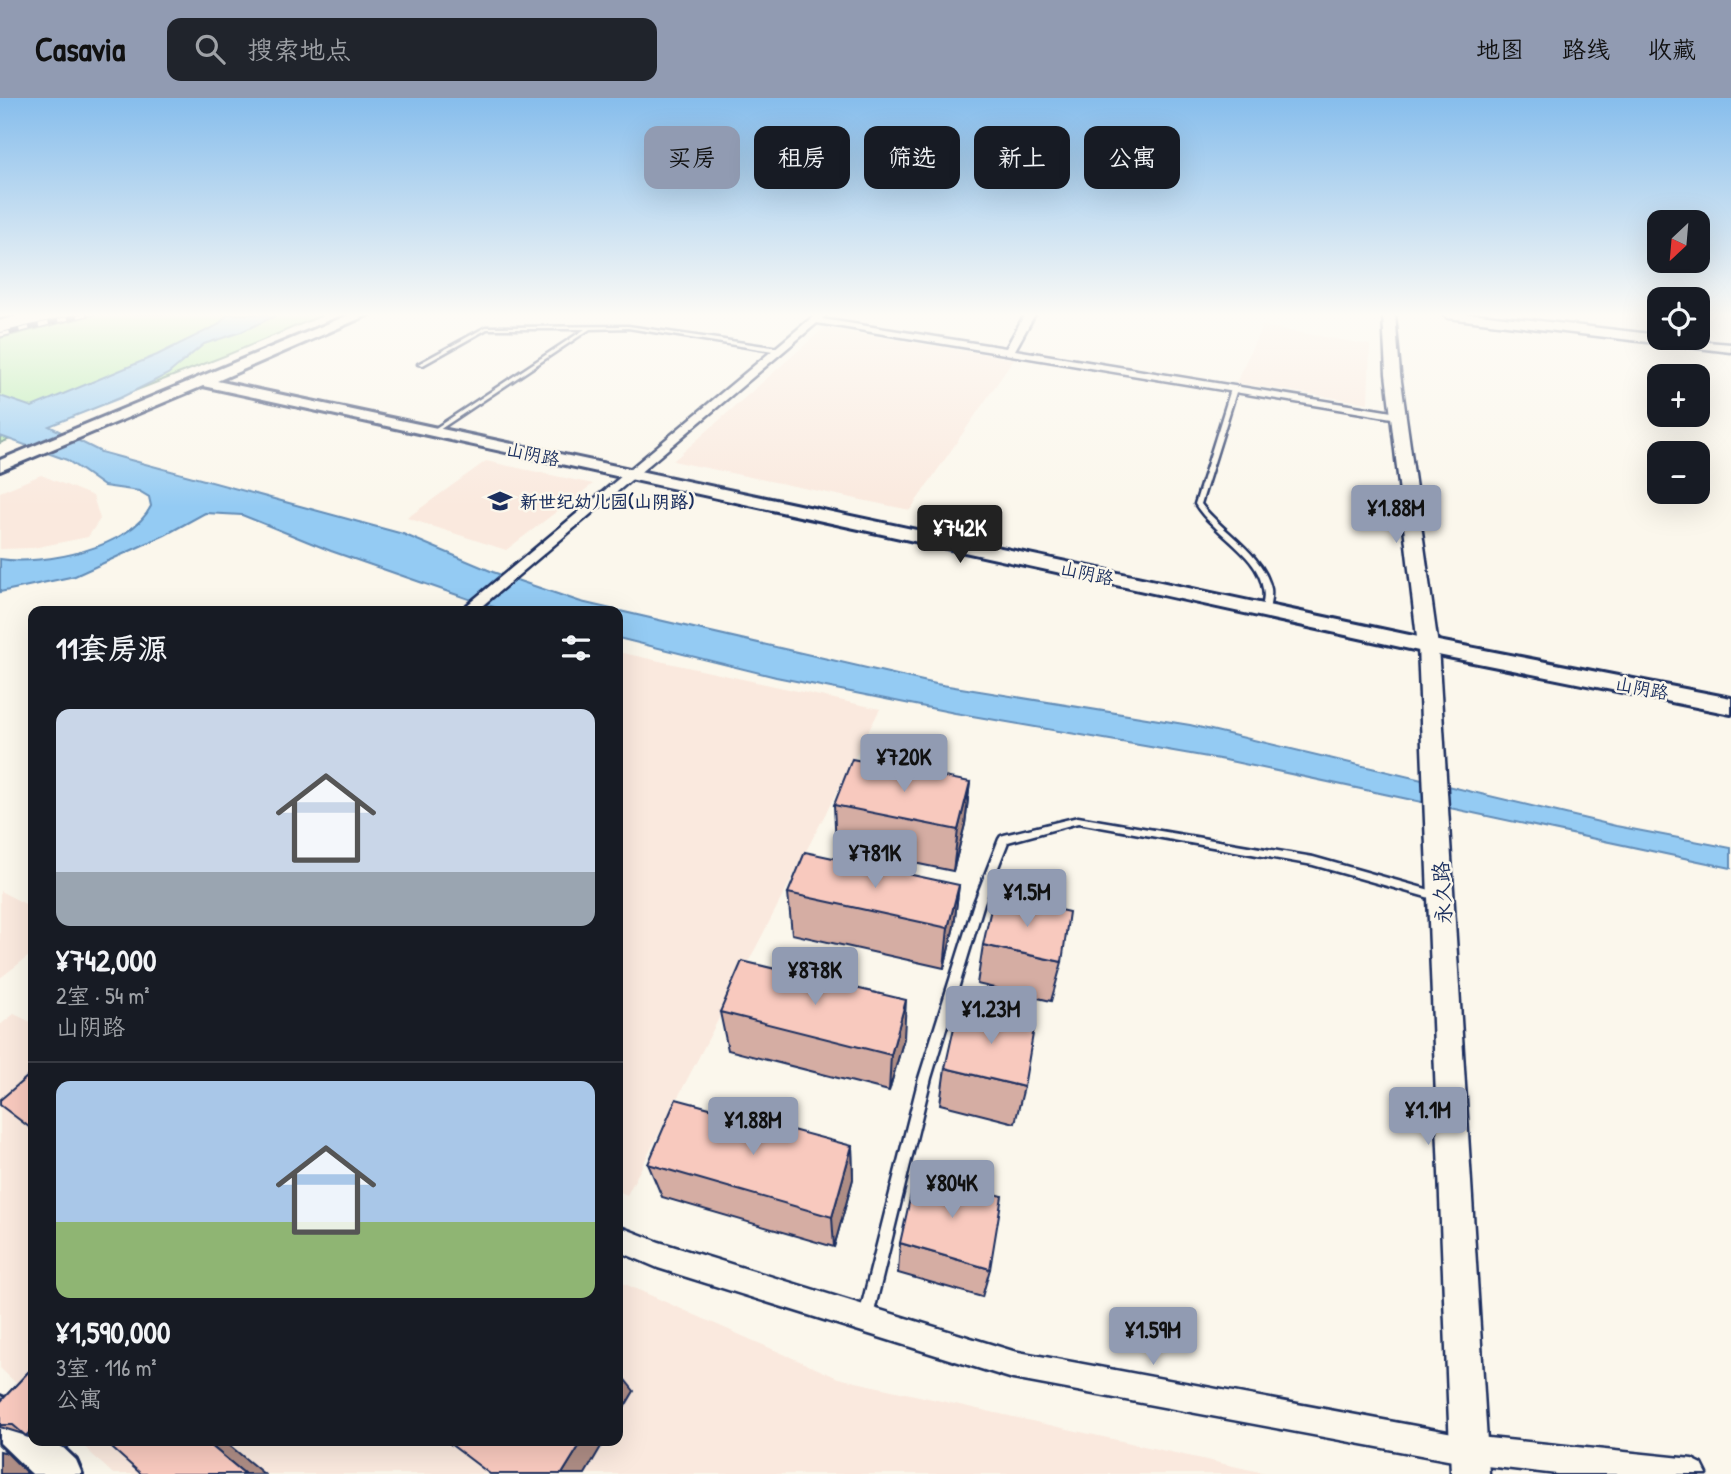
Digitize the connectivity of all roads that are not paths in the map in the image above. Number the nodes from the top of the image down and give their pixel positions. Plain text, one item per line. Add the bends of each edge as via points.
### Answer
1 (204, 378) edge
2 (205, 378) edge
3 (513, 378) edge
4 (745, 378) edge
5 (1166, 378) edge
6 (1395, 378) edge
7 (198, 381) junction
8 (1234, 389) junction
9 (1398, 416) junction
10 (431, 433) junction
11 (0, 466) edge
12 (631, 474) junction
13 (473, 606) edge
14 (1265, 611) junction
15 (1428, 646) junction
16 (1731, 706) edge
17 (1442, 898) junction
18 (623, 1240) edge
19 (866, 1320) junction
20 (0, 1416) edge
21 (28, 1442) edge
22 (32, 1446) edge
23 (1469, 1462) edge
24 (62, 1474) edge
25 (1692, 1474) edge

1 - 7 main road
2 - 7 main road
3 - 10 lane
4 - 12 street
5 - 8 street
6 - 9 street, 永久路
7 - 10 main road, 山阴路
7 - 11 main road
8 - 9 street
8 - 14 lane via 1198,504 1207,519 1231,537 1257,568 1267,587
9 - 15 street, 永久路
10 - 12 main road, 山阴路
12 - 13 street
12 - 14 main road, 山阴路
14 - 15 main road, 山阴路
15 - 16 main road, 山阴路
15 - 17 street, 永久路
17 - 19 lane via 1313,861 1079,820 1004,839 979,903 925,1078
17 - 23 street, 永久路
18 - 19 street
19 - 23 street via 1013,1366
20 - 21 main road
22 - 24 main road
23 - 25 street

